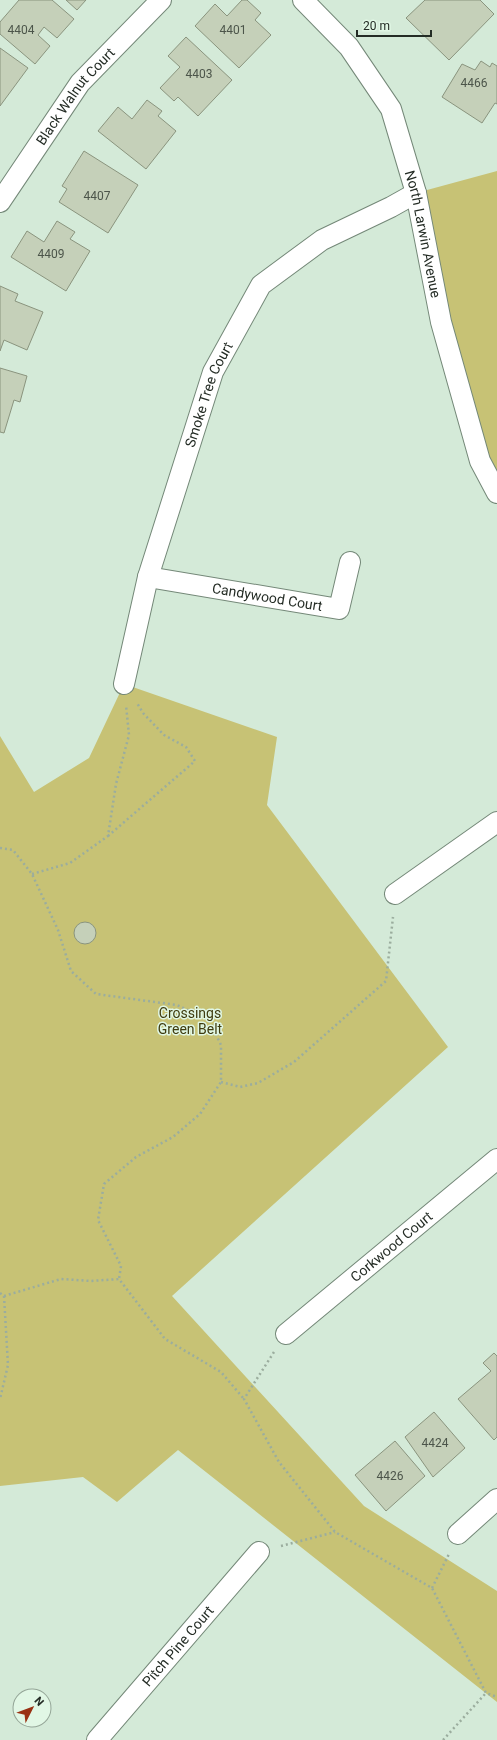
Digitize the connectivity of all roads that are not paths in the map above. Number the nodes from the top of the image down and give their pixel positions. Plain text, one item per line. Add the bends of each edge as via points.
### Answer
1 (161, 0) edge
2 (303, 0) edge
3 (416, 193) junction
4 (0, 202) edge
5 (497, 493) edge
6 (350, 562) dead end
7 (148, 577) junction
8 (124, 684) road end
9 (497, 822) edge
10 (395, 894) road end
11 (497, 1159) edge
12 (286, 1334) road end
13 (497, 1499) edge
14 (458, 1534) road end
15 (259, 1552) road end
16 (97, 1740) edge

1 - 4 street, Black Walnut Court via 80,83
2 - 3 street, North Larwin Avenue via 349,47 391,109
3 - 5 street, North Larwin Avenue via 441,322 480,461
3 - 7 street, Smoke Tree Court via 322,240 261,285 213,372
6 - 7 street, Candywood Court via 339,609
7 - 8 street, Smoke Tree Court
9 - 10 street
11 - 12 street, Corkwood Court
13 - 14 street
15 - 16 street, Pitch Pine Court

